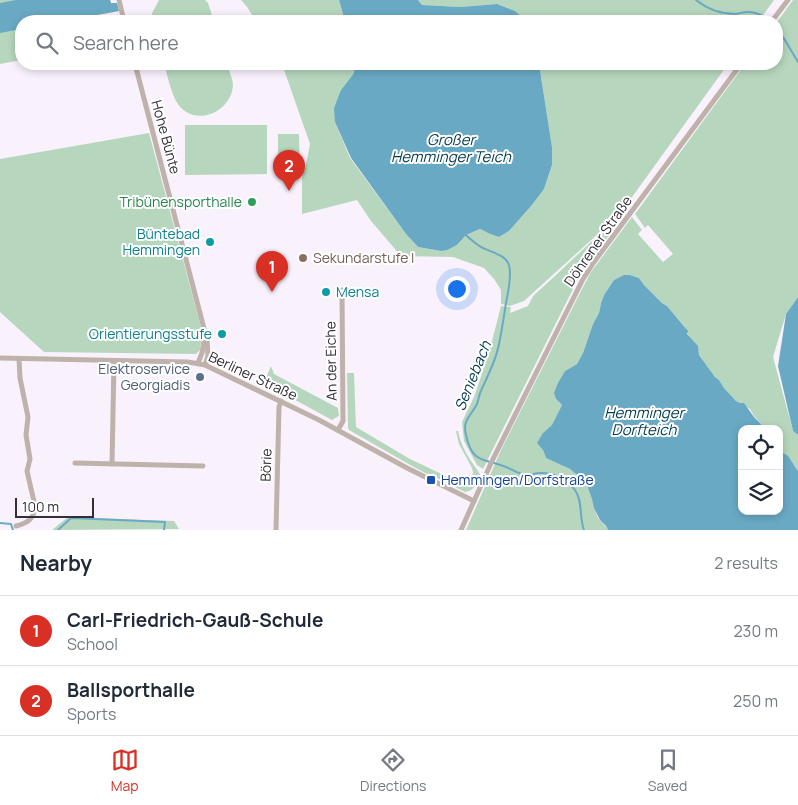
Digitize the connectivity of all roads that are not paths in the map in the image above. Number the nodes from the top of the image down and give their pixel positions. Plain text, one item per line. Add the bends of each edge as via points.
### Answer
1 (119, 0) edge
2 (788, 0) edge
3 (123, 15) edge
4 (777, 15) edge
5 (137, 70) edge
6 (737, 70) edge
7 (342, 290) dead end
8 (205, 332) junction
9 (0, 358) edge
10 (19, 359) junction
11 (114, 361) junction
12 (198, 363) junction
13 (205, 365) junction
14 (282, 401) junction
15 (338, 430) junction
16 (75, 463) dead end
17 (112, 464) junction
18 (203, 466) dead end
19 (474, 501) junction
20 (16, 526) dead end
21 (275, 530) edge
22 (461, 530) edge

1 - 3 street
2 - 4 street
5 - 8 street, Hohe Bünte
6 - 19 street, Döhrener Straße via 578,288
7 - 15 street, An der Eiche via 343,421
8 - 12 street, Hohe Bünte
8 - 13 street, Hohe Bünte via 208,349
9 - 10 street, Berliner Straße
10 - 11 street, Berliner Straße
10 - 20 street via 28,417 28,471 35,511 25,524
11 - 12 street, Berliner Straße
11 - 17 street
12 - 13 street, Berliner Straße
13 - 14 street, Berliner Straße
14 - 15 street, Berliner Straße
14 - 21 street, Börie via 279,407
15 - 19 street, Berliner Straße
16 - 17 street
17 - 18 street
19 - 22 street, Döhrener Straße

